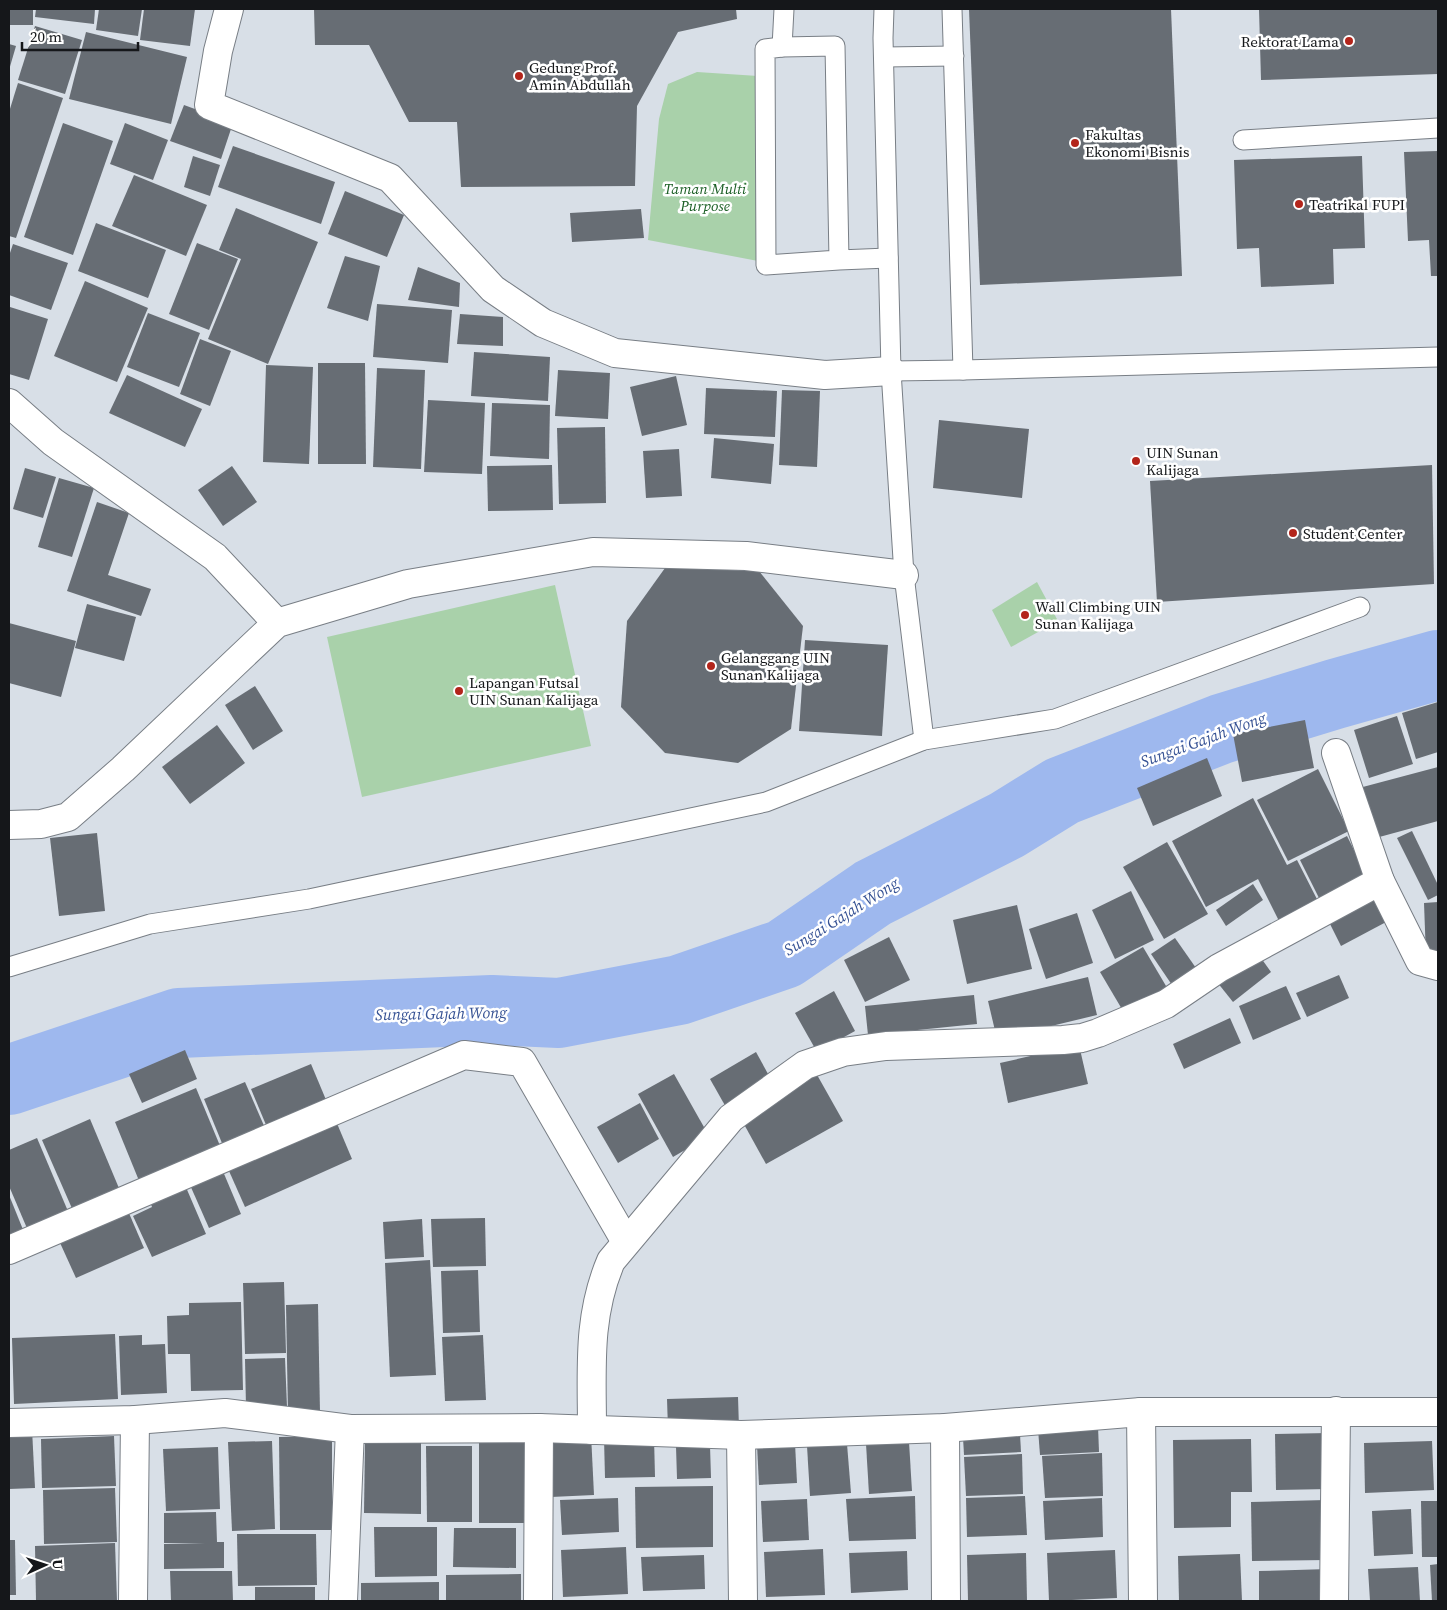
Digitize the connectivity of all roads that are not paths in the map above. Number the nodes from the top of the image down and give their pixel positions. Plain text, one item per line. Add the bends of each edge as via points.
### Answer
1 (229, 9) edge
2 (784, 9) edge
3 (884, 9) edge
4 (952, 9) edge
5 (782, 47) junction
6 (954, 56) junction
7 (884, 57) junction
8 (1438, 128) edge
9 (1243, 140) dead end
10 (888, 258) junction
11 (839, 260) junction
12 (1438, 357) edge
13 (963, 370) junction
14 (890, 371) junction
15 (9, 403) edge
16 (904, 575) junction
17 (1360, 607) dead end
18 (277, 623) junction
19 (924, 740) junction
20 (1336, 753) dead end
21 (9, 825) edge
22 (1380, 881) junction
23 (1438, 966) edge
24 (9, 967) edge
25 (626, 1242) junction
26 (9, 1250) edge
27 (1336, 1411) junction
28 (1141, 1412) junction
29 (1438, 1412) edge
30 (135, 1420) junction
31 (9, 1423) edge
32 (539, 1428) junction
33 (945, 1428) junction
34 (350, 1429) junction
35 (592, 1430) junction
36 (741, 1435) junction
37 (133, 1601) edge
38 (343, 1601) edge
39 (538, 1601) edge
40 (742, 1601) edge
41 (946, 1601) edge
42 (1143, 1601) edge
43 (1334, 1601) edge

1 - 14 street via 209,105 390,178 493,289 544,323 615,354 825,374
2 - 5 lane
3 - 7 lane
4 - 6 lane
5 - 11 lane via 836,47
5 - 11 lane via 764,51 766,265
6 - 7 lane
6 - 13 lane
7 - 10 lane
8 - 9 lane
10 - 11 lane
10 - 14 lane
12 - 13 lane
13 - 14 lane
14 - 16 lane
15 - 18 street via 53,442 215,557
16 - 18 street via 746,556 593,552 408,584
16 - 19 lane
17 - 19 lane via 1055,719
18 - 21 street via 68,817 41,824
19 - 24 lane via 766,802 309,899 150,924
20 - 22 street
22 - 23 street via 1420,961
22 - 25 street via 1219,968 1166,1004 1098,1033 1063,1040 886,1046 843,1052 805,1065 731,1118
25 - 26 street via 522,1062 464,1055
25 - 35 street via 611,1261 596,1304
27 - 28 street
27 - 29 street
27 - 43 street
28 - 33 street
28 - 42 street
30 - 31 street
30 - 34 street via 225,1413
30 - 37 street
32 - 34 street
32 - 35 street
32 - 39 street
33 - 36 street
33 - 41 street
34 - 38 street
35 - 36 street
36 - 40 street

